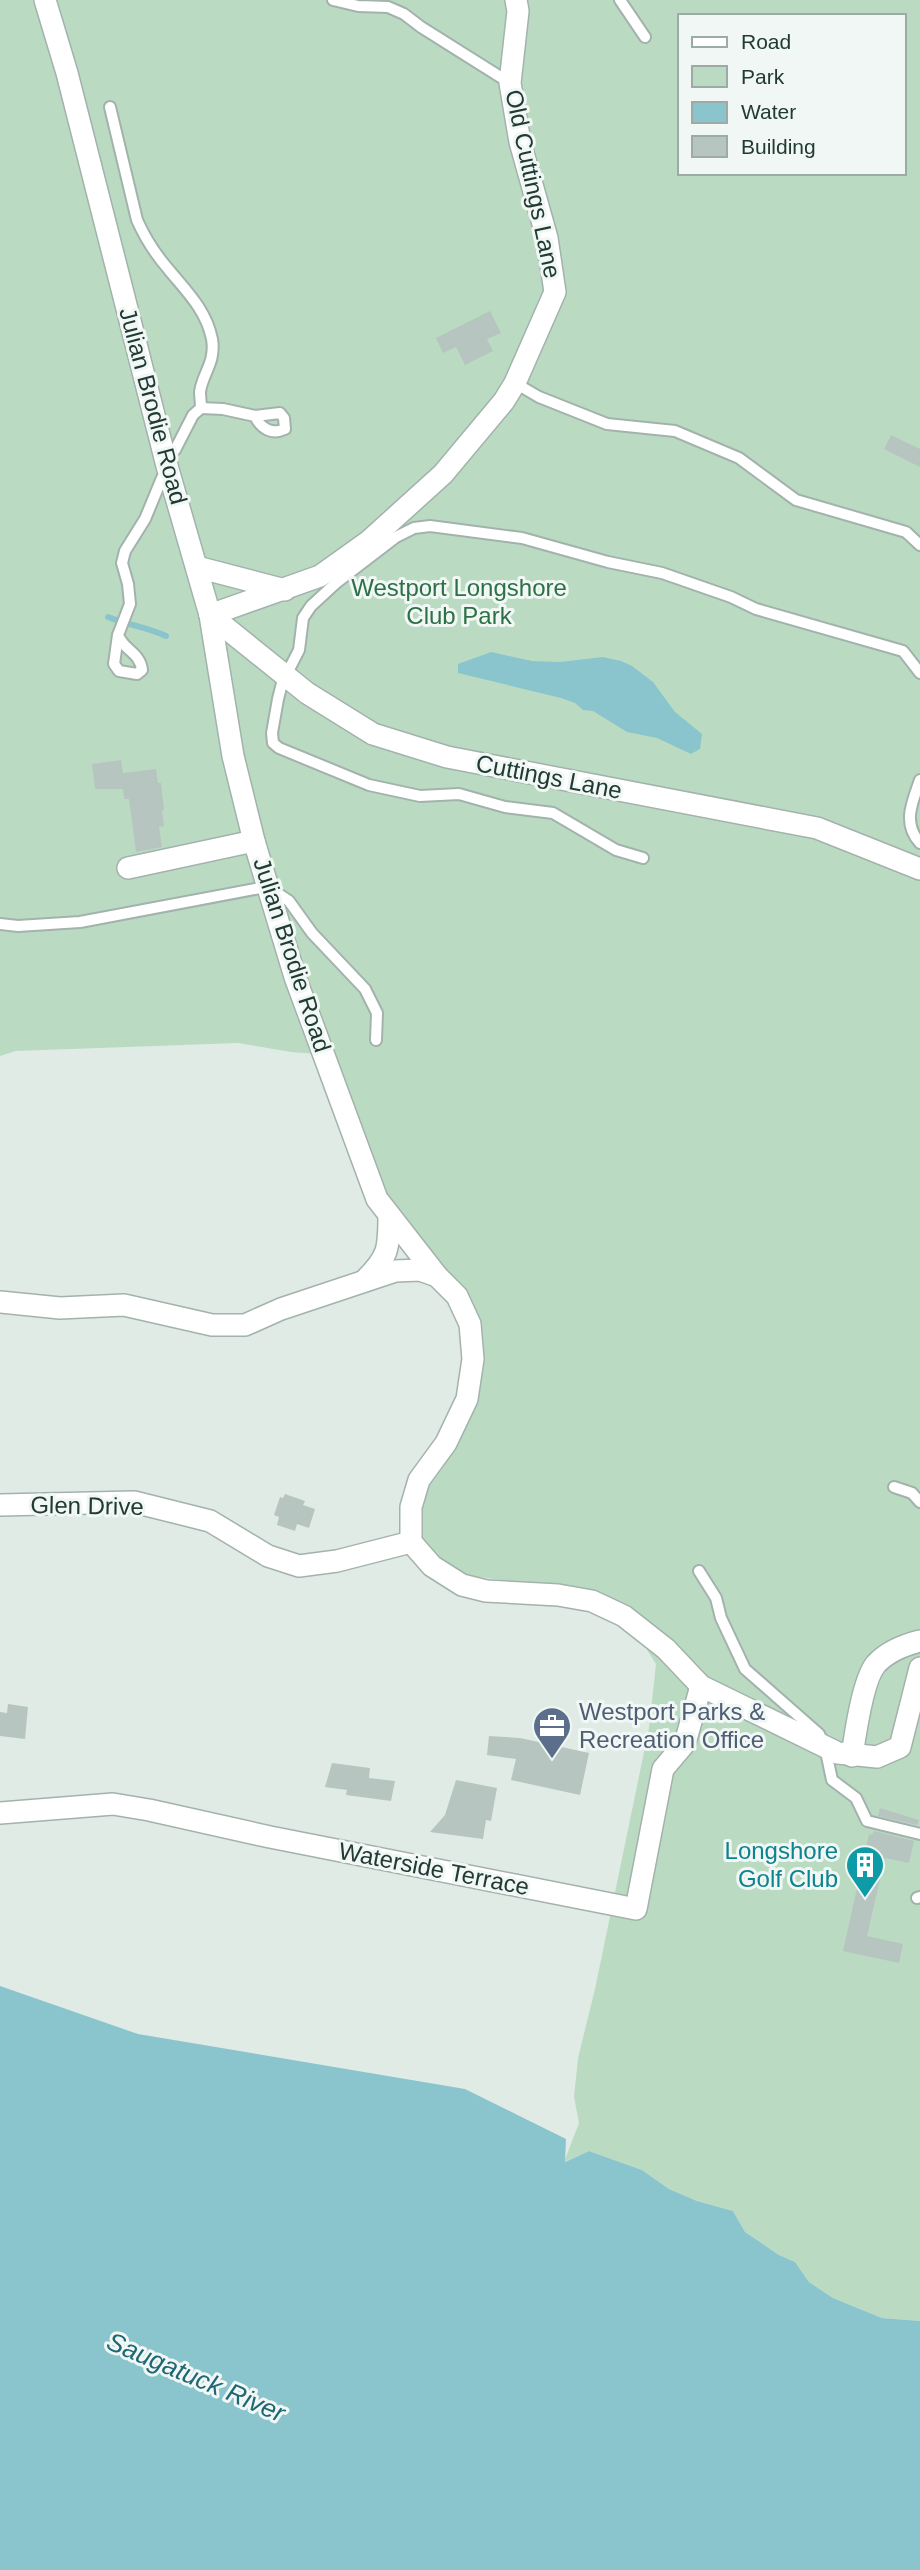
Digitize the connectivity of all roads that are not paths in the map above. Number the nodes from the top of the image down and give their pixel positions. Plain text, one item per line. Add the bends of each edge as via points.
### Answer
1 (45, 0) edge
2 (333, 0) edge
3 (516, 0) edge
4 (620, 0) edge
5 (645, 37) dead end
6 (510, 83) junction
7 (110, 107) dead end
8 (515, 383) junction
9 (201, 408) junction
10 (255, 416) dead end
11 (175, 450) dead end
12 (162, 478) dead end
13 (920, 545) edge
14 (197, 567) junction
15 (285, 590) junction
16 (210, 615) junction
17 (118, 635) dead end
18 (920, 673) edge
19 (286, 676) junction
20 (920, 780) edge
21 (254, 841) junction
22 (920, 844) edge
23 (643, 858) dead end
24 (128, 868) dead end
25 (920, 869) edge
26 (270, 892) junction
27 (0, 924) edge
28 (376, 1040) dead end
29 (389, 1215) junction
30 (438, 1276) junction
31 (363, 1282) junction
32 (0, 1302) edge
33 (894, 1487) dead end
34 (920, 1502) edge
35 (0, 1505) edge
36 (411, 1542) junction
37 (699, 1571) dead end
38 (920, 1640) edge
39 (920, 1668) edge
40 (701, 1686) junction
41 (825, 1747) junction
42 (852, 1756) junction
43 (0, 1813) edge
44 (920, 1834) edge

1 - 14 street, Julian Brodie Road
2 - 6 lane via 404,14
3 - 6 street, Old Cuttings Lane
4 - 5 lane
6 - 8 street, Old Cuttings Lane via 555,292
7 - 9 lane via 143,234 187,289 205,318 212,341 200,390
8 - 13 lane via 607,424 675,431 739,458 796,500 906,532
8 - 15 street, Old Cuttings Lane via 443,474 369,541 320,576
9 - 10 lane
9 - 11 lane
12 - 17 lane via 145,520 125,551 122,563 130,593
14 - 15 street
14 - 16 street, Julian Brodie Road
15 - 16 street, Old Cuttings Lane
16 - 19 street, Cuttings Lane
16 - 21 street, Julian Brodie Road via 233,756
18 - 19 lane via 902,651 756,609 662,573 522,538 430,526 396,537 311,606
19 - 23 lane via 272,733 279,748 369,785 420,796 459,793 506,807 552,813 615,850
19 - 25 street, Cuttings Lane via 373,734 447,757 817,828
20 - 22 lane via 908,823
21 - 24 street
21 - 26 street, Julian Brodie Road
26 - 27 lane via 260,888 80,922
26 - 28 lane via 289,901 318,940 365,989 377,1013
26 - 29 street, Julian Brodie Road via 295,977 377,1199
29 - 30 street, Julian Brodie Road
29 - 31 street via 389,1246 379,1266
30 - 31 street via 420,1270 394,1271
30 - 36 street, Julian Brodie Road via 457,1296 470,1324 473,1359 467,1399 446,1443 419,1480 411,1507
31 - 32 street via 281,1308 245,1325 212,1325 124,1305 61,1308
33 - 34 lane via 912,1493
35 - 36 street, Glen Drive via 134,1502 209,1521 268,1556 299,1566
36 - 40 street via 432,1566 462,1585 592,1601 624,1616 666,1649
37 - 41 lane via 716,1598 745,1670 819,1734
38 - 42 street via 888,1654 874,1666
39 - 42 street via 900,1747 877,1757
40 - 41 street
40 - 43 street, Waterside Terrace via 685,1743 663,1769 636,1909 113,1804
41 - 42 street
41 - 44 lane via 832,1780 856,1798 867,1821

